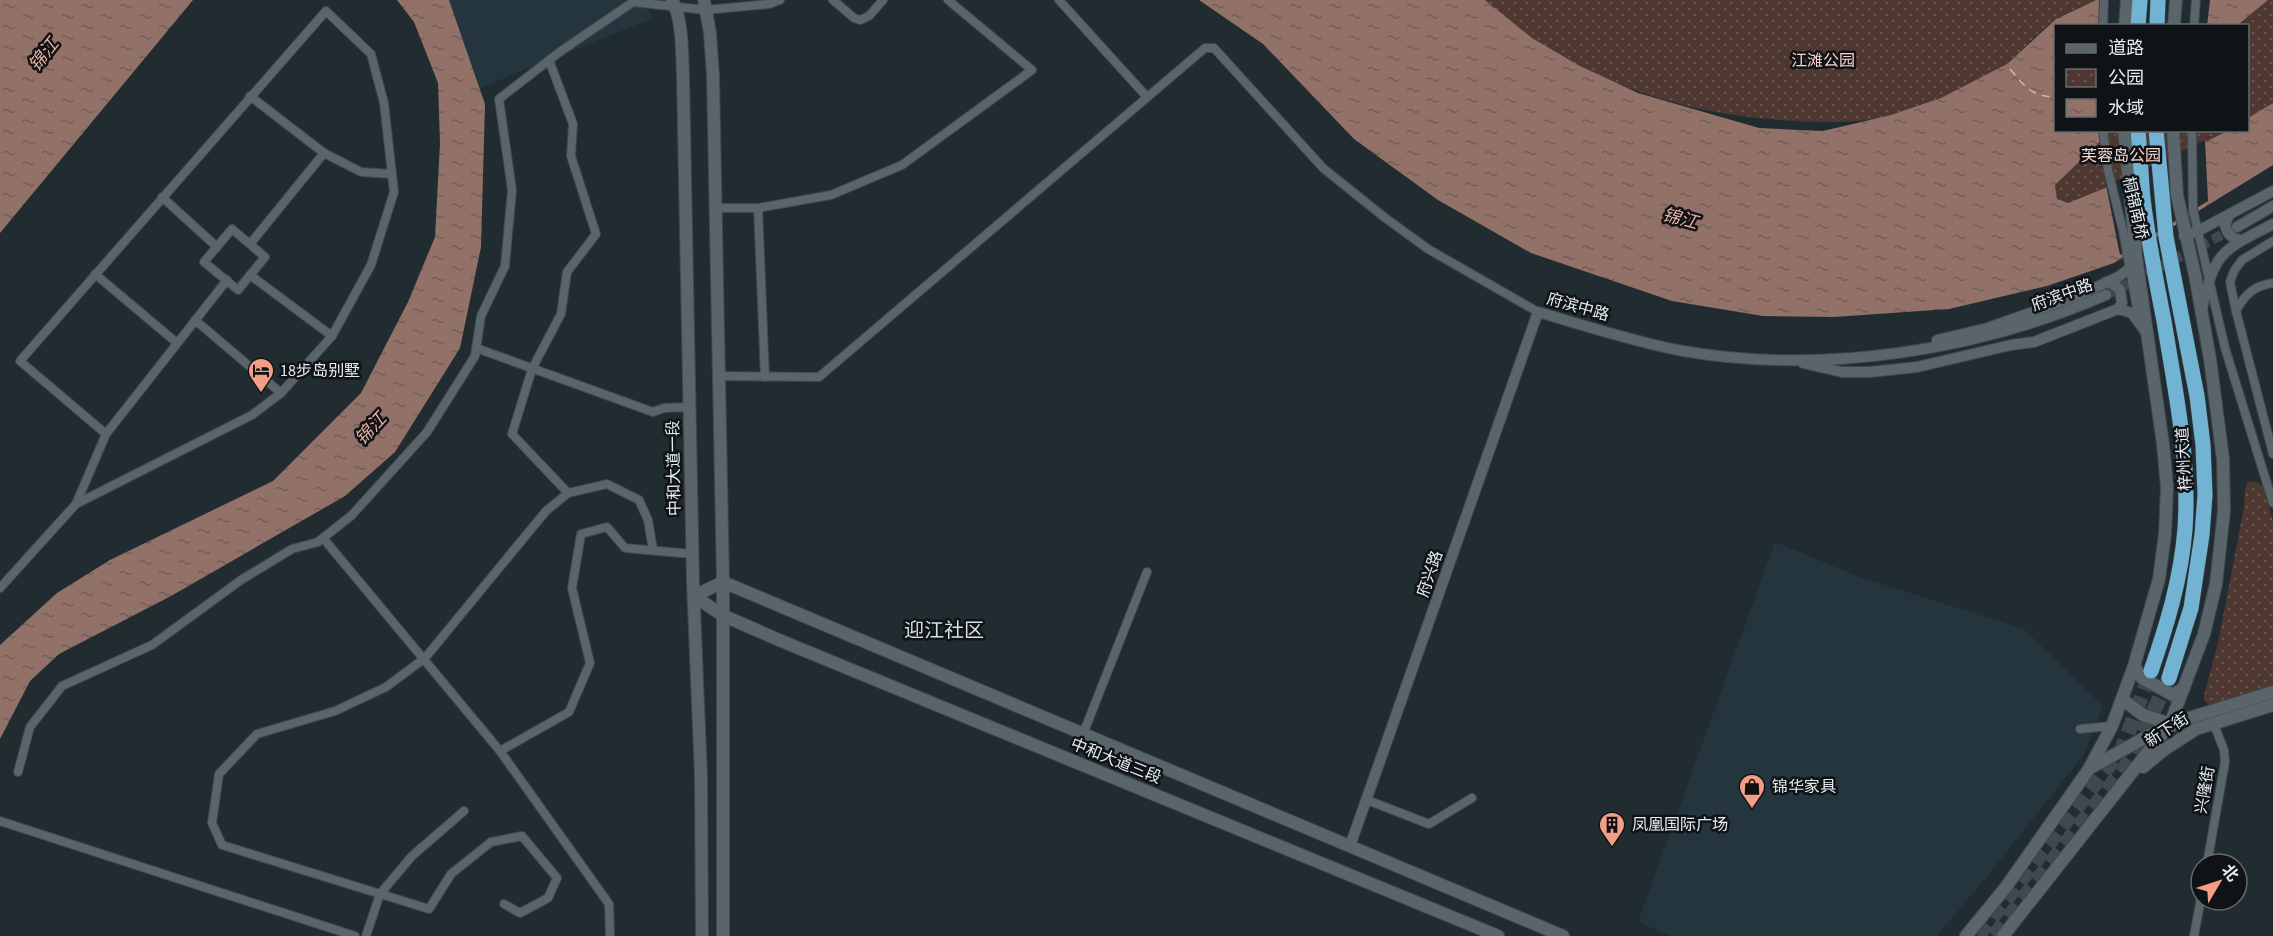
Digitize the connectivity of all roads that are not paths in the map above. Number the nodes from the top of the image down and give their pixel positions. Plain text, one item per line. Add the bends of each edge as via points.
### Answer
1 (780, 0) edge
2 (833, 0) edge
3 (883, 0) edge
4 (948, 0) edge
5 (1059, 0) edge
6 (2104, 0) edge
7 (2127, 0) edge
8 (2140, 0) edge
9 (2158, 0) edge
10 (2176, 0) edge
11 (2196, 0) edge
12 (673, 3) edge
13 (705, 5) edge
14 (2103, 24) edge
15 (2125, 24) edge
16 (2138, 24) edge
17 (2157, 24) edge
18 (2174, 24) edge
19 (2194, 24) edge
20 (549, 60) junction
21 (249, 96) junction
22 (1147, 97) junction
23 (2103, 132) edge
24 (2124, 132) edge
25 (2138, 132) edge
26 (2156, 132) edge
27 (2173, 132) edge
28 (2192, 132) edge
29 (324, 153) junction
30 (392, 174) junction
31 (2273, 191) edge
32 (162, 197) junction
33 (2273, 206) edge
34 (715, 208) junction
35 (758, 208) junction
36 (2229, 215) junction
37 (2273, 224) edge
38 (2237, 227) tunnel mouth
39 (2183, 231) junction
40 (2198, 231) junction
41 (2166, 237) joint
42 (2241, 240) junction
43 (2273, 241) edge
44 (250, 244) junction
45 (2151, 246) joint
46 (217, 247) junction
47 (2133, 255) junction
48 (2129, 269) junction
49 (95, 274) junction
50 (250, 275) junction
51 (2209, 278) junction
52 (227, 280) junction
53 (2106, 282) junction
54 (2273, 283) edge
55 (2106, 295) tunnel mouth
56 (2118, 309) junction
57 (2236, 311) junction
58 (1538, 312) junction
59 (2201, 312) junction
60 (195, 320) junction
61 (2139, 320) junction
62 (2147, 334) junction
63 (332, 336) junction
64 (177, 343) junction
65 (476, 348) junction
66 (1785, 359) junction
67 (532, 369) junction
68 (719, 376) junction
69 (765, 377) junction
70 (281, 393) junction
71 (689, 407) junction
72 (106, 434) junction
73 (2273, 454) edge
74 (568, 493) junction
75 (2273, 503) edge
76 (76, 504) junction
77 (323, 538) junction
78 (652, 550) junction
79 (692, 554) junction
80 (1147, 572) dead end
81 (723, 582) junction
82 (0, 588) edge
83 (694, 596) junction
84 (722, 615) junction
85 (425, 658) junction
86 (2134, 666) junction
87 (2151, 671) tunnel mouth
88 (2169, 678) tunnel mouth
89 (2184, 688) junction
90 (2273, 692) edge
91 (2122, 699) junction
92 (2273, 705) edge
93 (2213, 722) junction
94 (2170, 724) junction
95 (2112, 726) junction
96 (2080, 729) dead end
97 (2196, 729) junction
98 (1083, 734) junction
99 (500, 751) junction
100 (2089, 769) junction
101 (18, 772) dead end
102 (2122, 785) junction
103 (1472, 798) dead end
104 (1367, 800) junction
105 (464, 811) dead end
106 (0, 821) edge
107 (1350, 846) junction
108 (2209, 852) edge
109 (380, 894) junction
110 (504, 904) dead end
111 (2198, 912) edge
112 (355, 936) edge
113 (366, 936) edge
114 (610, 936) edge
115 (702, 936) edge
116 (723, 936) edge
117 (1498, 936) edge
118 (1563, 936) edge
119 (1966, 936) edge
120 (2003, 936) edge
121 (2194, 936) edge

1 - 13 street via 769,4
2 - 3 street via 860,20 870,16
4 - 35 street via 1032,70 902,165 831,195
5 - 22 street
6 - 14 street
7 - 15 main road
8 - 16 highway
9 - 17 highway
10 - 18 main road
11 - 19 street
12 - 13 street
12 - 20 street via 633,2
12 - 71 main road, 中和大道一段 via 683,77
13 - 34 main road via 713,76
20 - 65 street via 499,99 512,190 505,266 481,316
20 - 67 street via 573,124 571,156 596,234 567,272 561,314
21 - 29 street
21 - 30 street via 326,11 371,54 384,103
21 - 32 street
22 - 58 street, 府滨中路 via 1199,52 1215,48 1323,168 1428,249
22 - 69 street via 819,377
23 - 47 street, 桐锦南桥 via 2108,170
24 - 47 main road, 桐锦南桥
25 - 45 highway, 桐锦南桥
26 - 41 highway, 桐锦南桥
27 - 39 main road
28 - 40 street via 2193,210
29 - 30 street via 361,172
29 - 44 street
30 - 63 street via 394,192 372,265
31 - 36 street
32 - 46 street
32 - 49 street
33 - 38 street
34 - 35 street
34 - 68 main road
35 - 69 street
36 - 40 street
36 - 42 street via 2225,225 2228,233
37 - 42 street
39 - 40 street
39 - 59 main road
40 - 51 street
41 - 88 highway, 梓州大道 via 2197,396 2205,495 2191,608
42 - 51 street via 2220,256
43 - 57 street via 2242,260 2234,272 2230,282
44 - 46 street via 232,229
44 - 50 street via 265,257
45 - 87 highway, 梓州大道 via 2183,440 2185,485 2185,529 2178,581
46 - 52 street via 204,262
47 - 48 street
47 - 62 main road
48 - 53 street
48 - 61 street
49 - 64 street
49 - 72 street via 20,361
50 - 52 street via 238,290
50 - 63 street
51 - 59 street
51 - 75 street via 2225,348
52 - 60 street
53 - 56 street via 2121,290 2122,303
53 - 66 street via 2043,310 1935,341
54 - 57 street via 2250,291
55 - 66 street, 府滨中路 via 1974,340 1911,352
56 - 61 street
56 - 66 street via 2034,342 1917,367 1842,372
57 - 73 street
58 - 66 street, 府滨中路 via 1683,351
58 - 104 street, 府兴路
59 - 89 main road via 2218,412 2224,511 2216,584 2204,634
60 - 64 street
60 - 70 street
61 - 62 street
62 - 86 main road via 2167,488 2158,579
63 - 70 street
64 - 72 street
65 - 67 street
65 - 77 street via 475,356 426,432 352,515
67 - 71 street via 653,412
67 - 74 street via 512,434
68 - 69 street
68 - 81 main road
70 - 76 street via 252,415
71 - 79 main road, 中和大道一段
72 - 76 street
74 - 78 street via 608,484 639,500 648,520
74 - 85 street via 546,511
76 - 82 street
77 - 85 street
77 - 101 street via 292,549 241,580 152,645 62,686 30,727
78 - 79 street
78 - 99 street via 624,548 607,527 581,534 572,588 590,663 569,712
79 - 83 main road, 中和大道一段
80 - 98 street
81 - 83 main road
81 - 84 main road
81 - 98 main road
83 - 84 main road, 中和大道三段
83 - 115 main road, 中和大道一段 via 702,777
84 - 116 main road
84 - 117 main road, 中和大道三段
85 - 99 street
85 - 109 street via 366,697 257,734 219,774 212,823 222,845
86 - 89 main road via 2142,678 2173,695
86 - 91 main road
89 - 94 main road
90 - 94 main road, 新下街
91 - 94 main road via 2143,715
91 - 95 main road
92 - 93 main road, 新下街
93 - 97 main road, 新下街
93 - 108 street, 兴隆街 via 2225,762
94 - 97 main road
94 - 100 main road, 新下街
94 - 102 main road
95 - 96 street
95 - 100 main road
97 - 102 main road, 新下街 via 2165,748
98 - 107 main road
99 - 114 street via 609,904
100 - 119 main road via 2006,887
102 - 120 main road
103 - 104 street via 1430,824
104 - 107 street, 府兴路
105 - 109 street via 412,856
106 - 112 street
107 - 118 main road
109 - 110 street via 429,909 451,874 490,842 522,836 557,878 548,898 520,913
109 - 113 street
111 - 121 street

